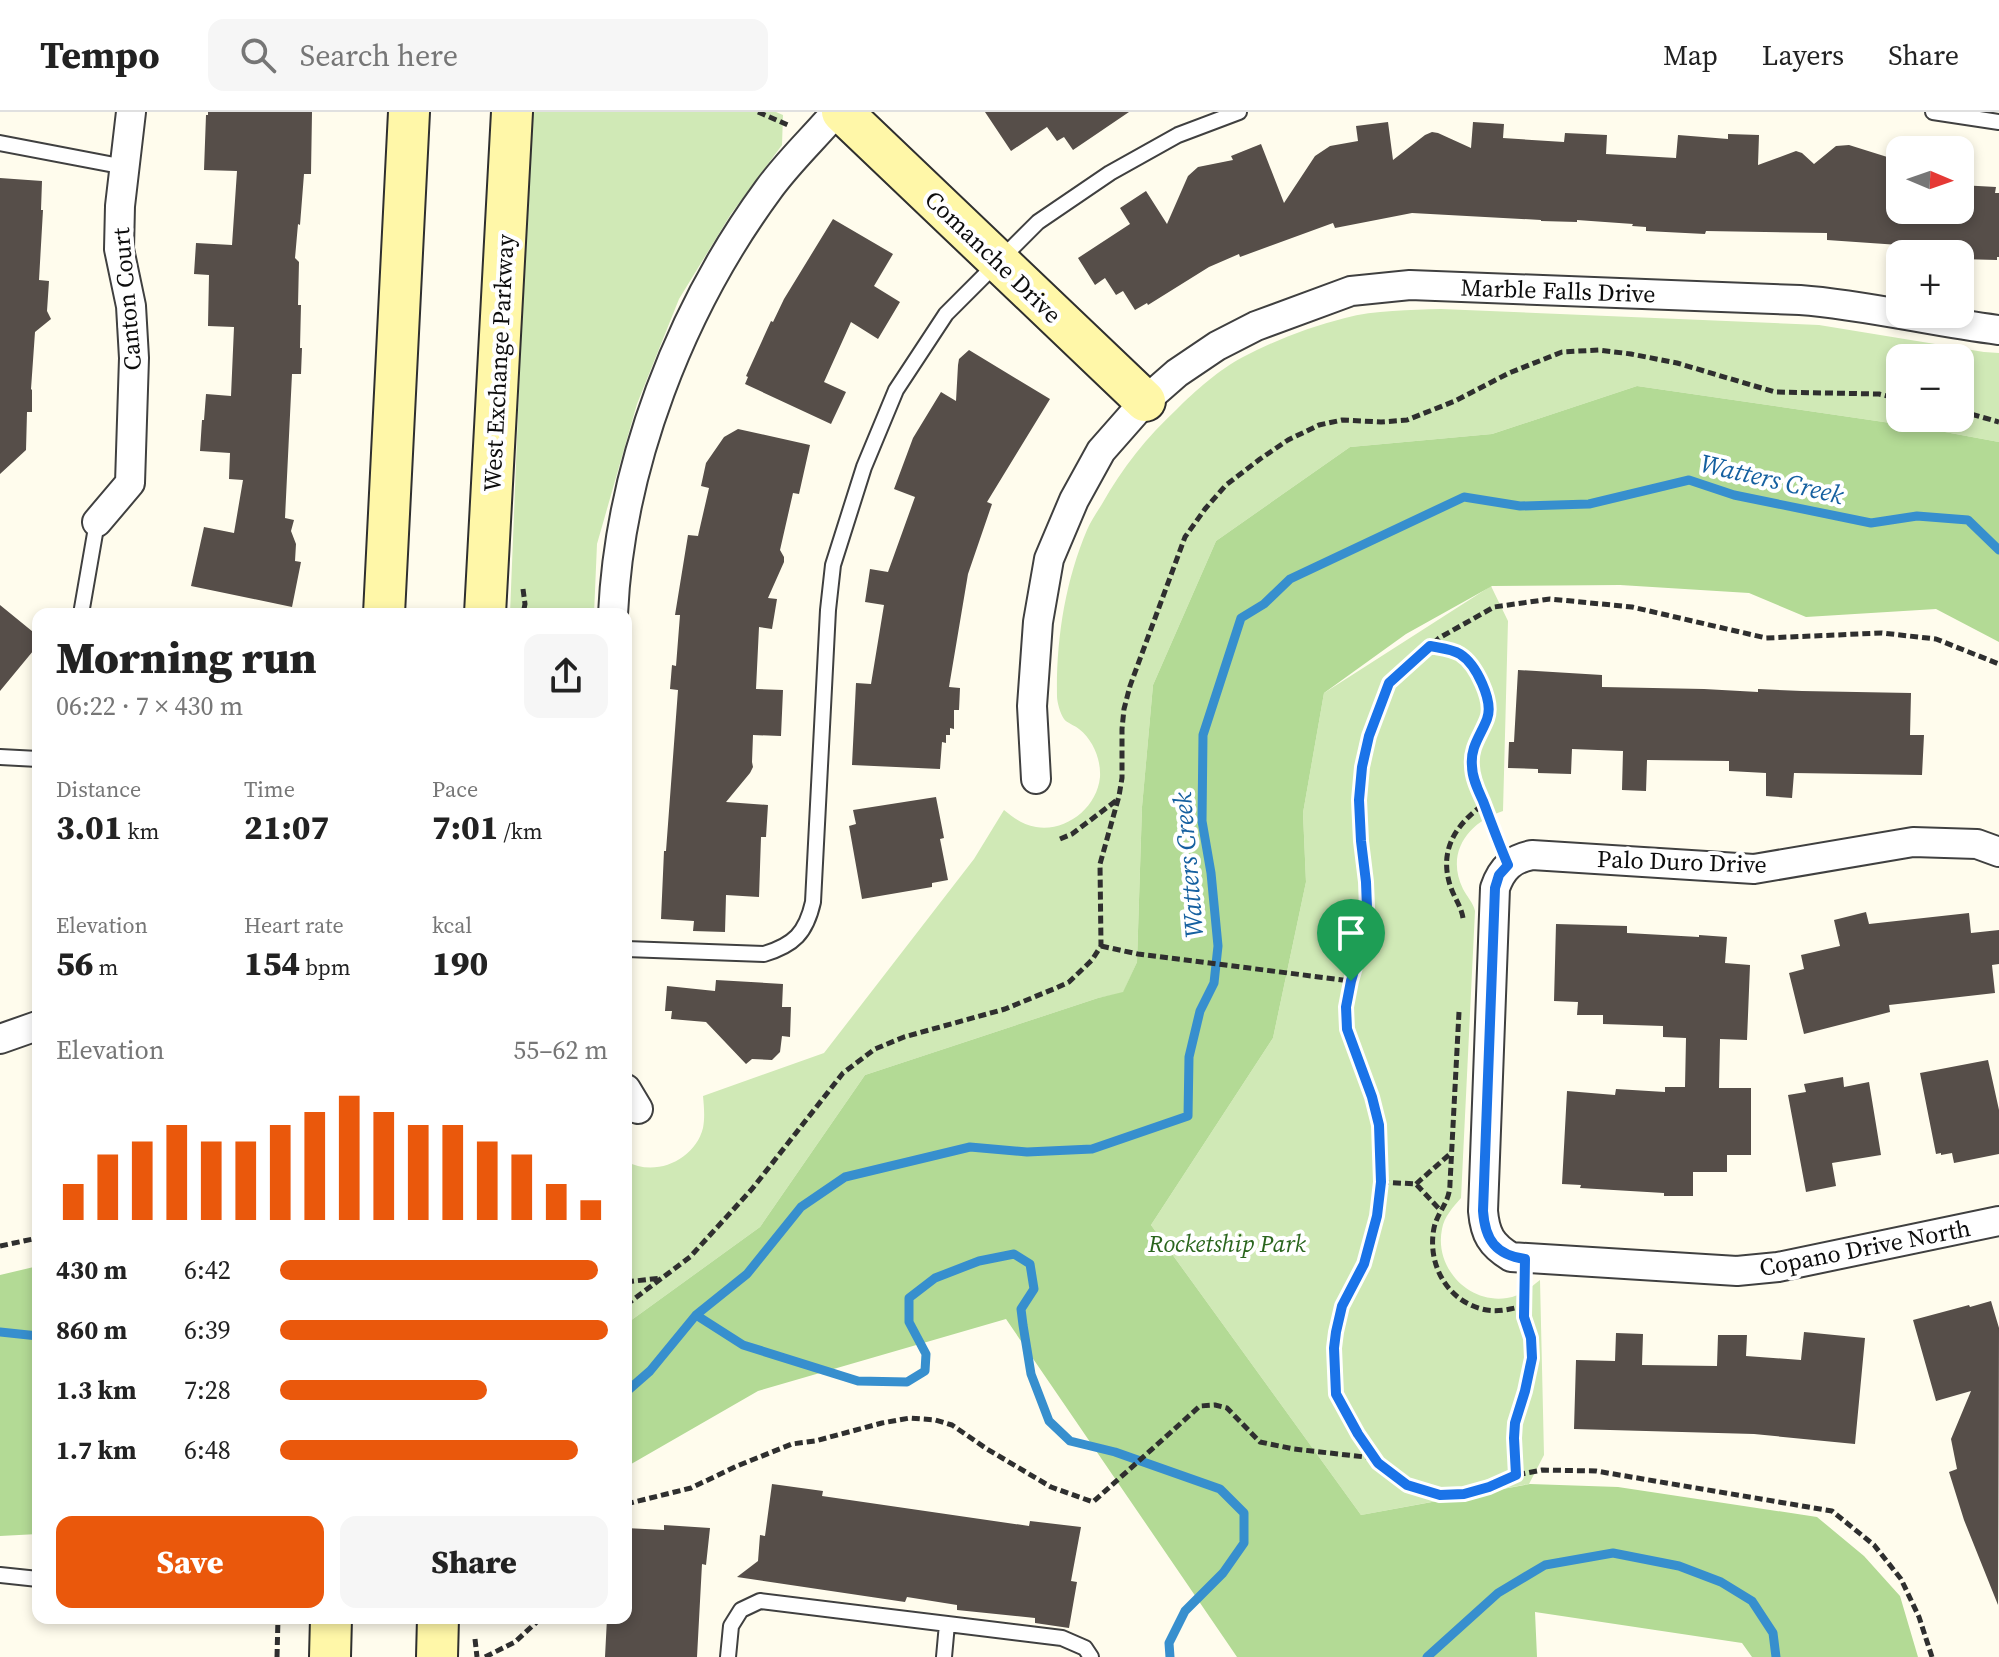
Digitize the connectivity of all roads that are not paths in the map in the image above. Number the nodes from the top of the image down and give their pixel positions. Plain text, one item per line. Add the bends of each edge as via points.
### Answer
1 (131, 112) edge
2 (409, 112) edge
3 (512, 112) edge
4 (839, 112) edge
5 (1239, 112) edge
6 (1933, 112) edge
7 (1999, 122) edge
8 (0, 143) edge
9 (125, 167) junction
10 (998, 262) junction
11 (1999, 330) edge
12 (1145, 401) junction
13 (97, 522) joint
14 (388, 604) edge
15 (82, 608) edge
16 (485, 608) edge
17 (613, 608) edge
18 (0, 757) edge
19 (32, 759) edge
20 (1036, 779) dead end
21 (1999, 852) edge
22 (632, 949) edge
23 (32, 1028) edge
24 (0, 1039) edge
25 (1999, 1221) edge
26 (1495, 1247) joint
27 (0, 1575) edge
28 (32, 1578) edge
29 (331, 1624) edge
30 (438, 1624) edge
31 (947, 1624) junction
32 (330, 1657) edge
33 (437, 1657) edge
34 (728, 1657) edge
35 (944, 1657) edge
36 (1091, 1657) edge

1 - 9 street, Canton Court
2 - 14 main road
3 - 16 main road, West Exchange Parkway
4 - 10 main road, Comanche Drive
4 - 17 street via 769,188 705,289 648,424 625,515
5 - 10 lane via 1178,135 1110,173 1038,222
6 - 7 lane
8 - 9 lane
9 - 13 street, Canton Court via 119,249 131,306 130,483
10 - 12 main road, Comanche Drive
10 - 22 lane via 946,314 896,390 864,467 833,565 809,921 783,949 764,954
11 - 12 street, Marble Falls Drive via 1840,303 1410,285 1351,291 1256,326 1177,373
12 - 20 street, Marble Falls Drive via 1101,451 1049,559 1032,706
13 - 15 lane
18 - 19 lane
21 - 26 street, Palo Duro Drive via 1977,844 1913,842 1754,869 1532,855 1508,865 1495,888 1483,1211
23 - 24 street
25 - 26 street, Copano Drive North via 1737,1271 1525,1259
27 - 28 lane
29 - 32 main road
30 - 33 main road
31 - 34 lane via 760,1601 741,1610 731,1626
31 - 35 lane
31 - 36 lane via 1062,1638 1085,1648

